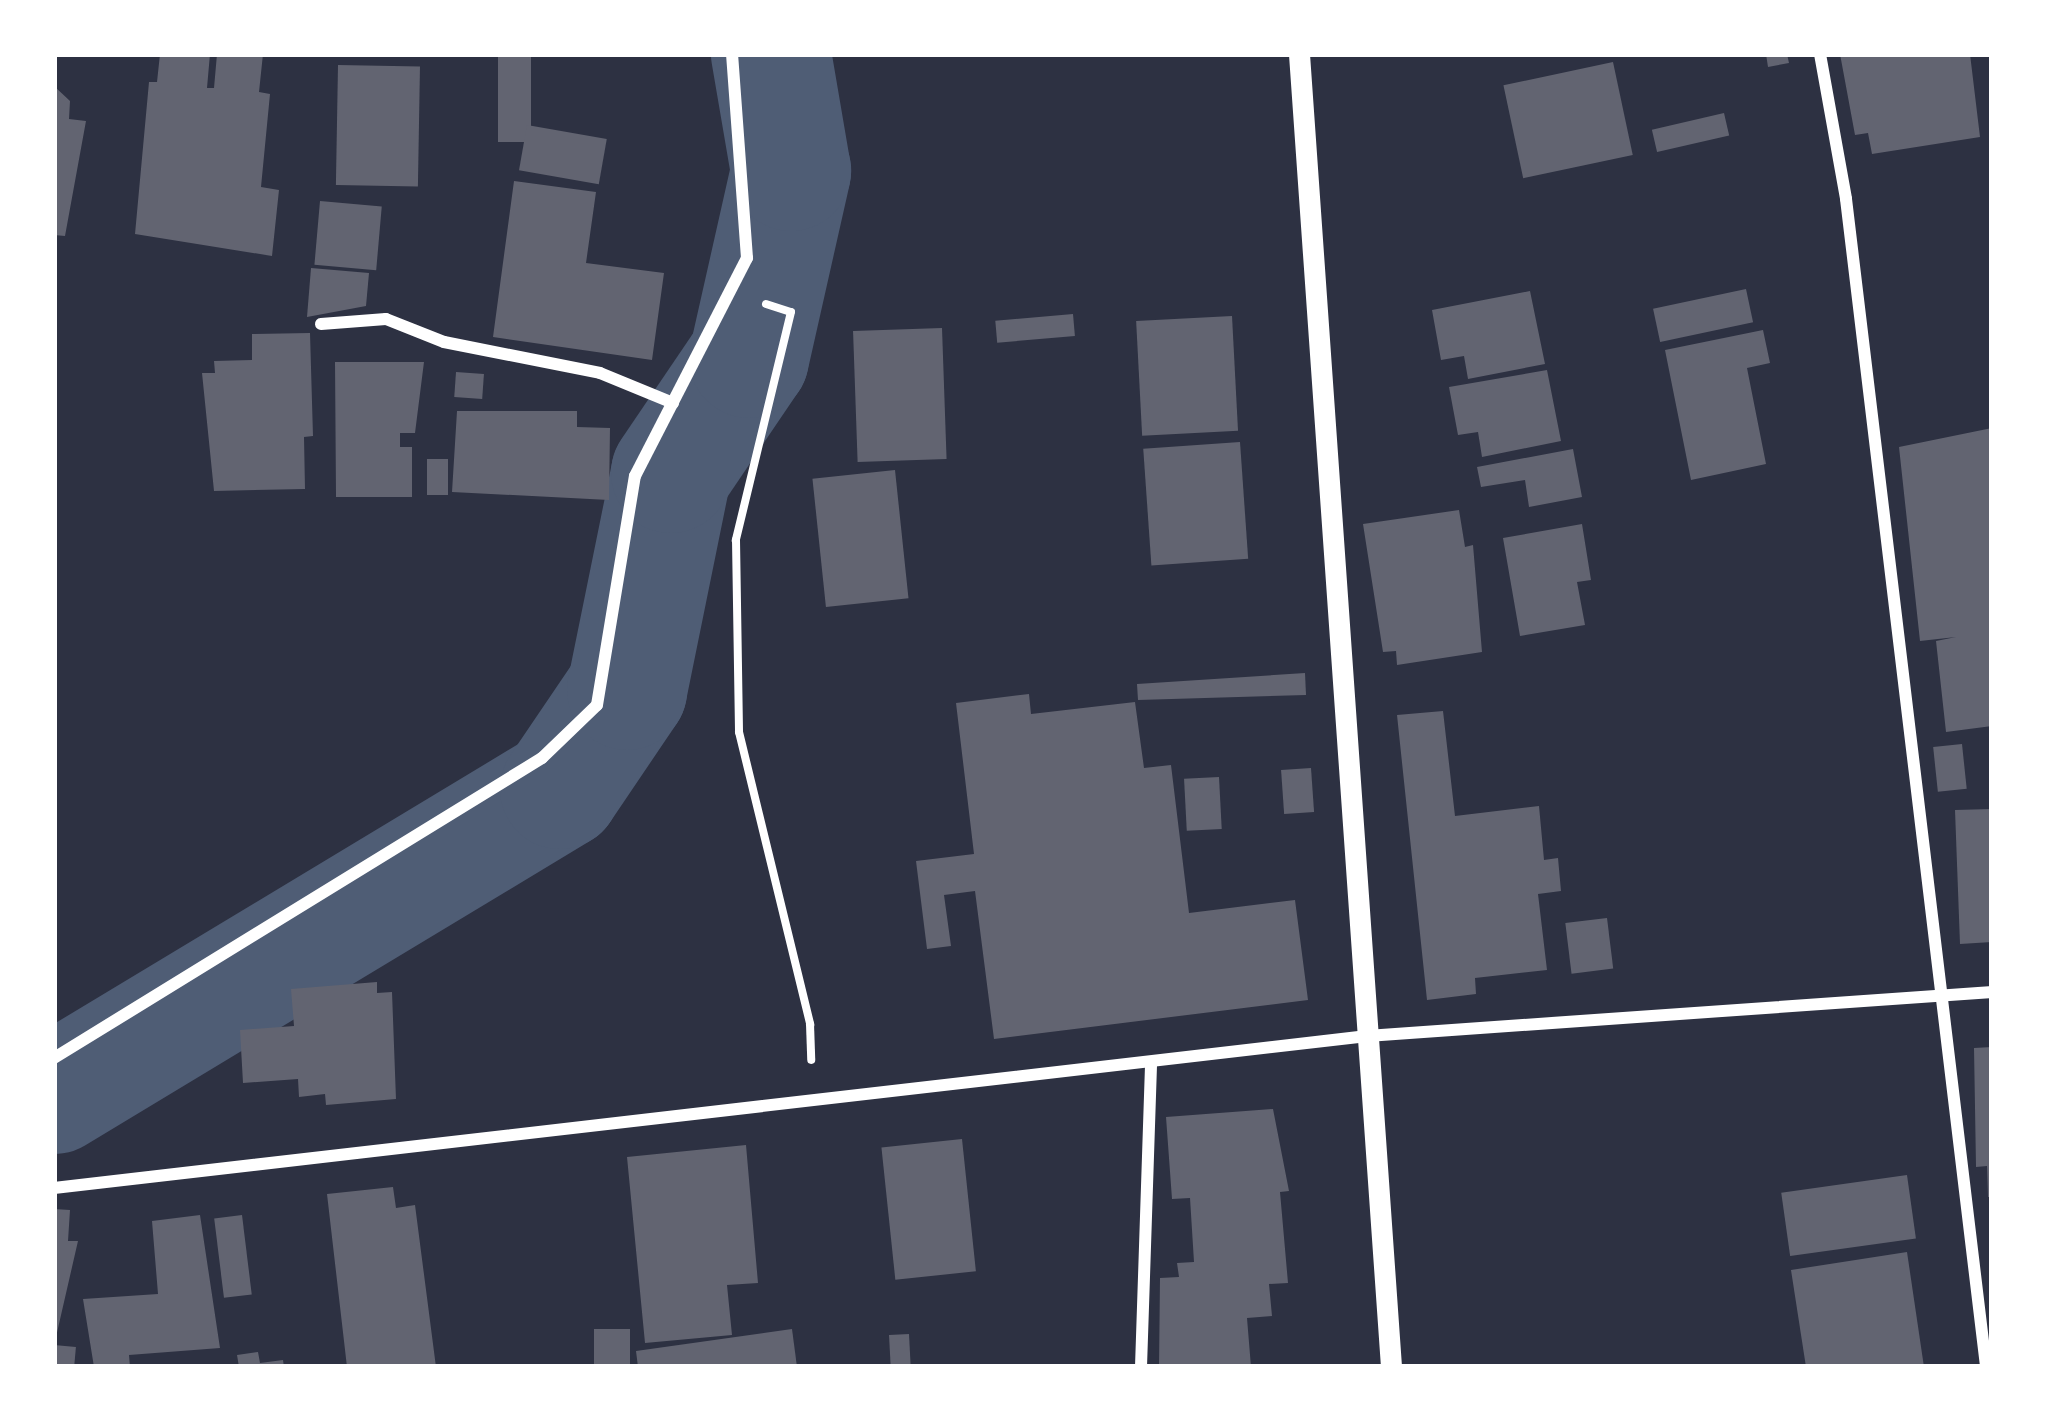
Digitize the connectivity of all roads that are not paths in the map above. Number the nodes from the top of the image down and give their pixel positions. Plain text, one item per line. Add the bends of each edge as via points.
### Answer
1 (732, 54) edge
2 (1299, 54) edge
3 (1820, 54) edge
4 (321, 324) dead end
5 (673, 403) junction
6 (1942, 991) junction
7 (1992, 992) edge
8 (1367, 1036) junction
9 (54, 1058) edge
10 (1151, 1063) junction
11 (54, 1188) edge
12 (1141, 1367) edge
13 (1391, 1367) edge
14 (1986, 1367) edge

1 - 5 street via 747,258
2 - 8 street
3 - 6 street via 1846,199
4 - 5 street via 386,319 444,342 600,373
5 - 9 street via 634,476 597,705 542,758
6 - 7 street
6 - 8 street
6 - 14 street
8 - 10 street
8 - 13 street
10 - 11 street
10 - 12 street

